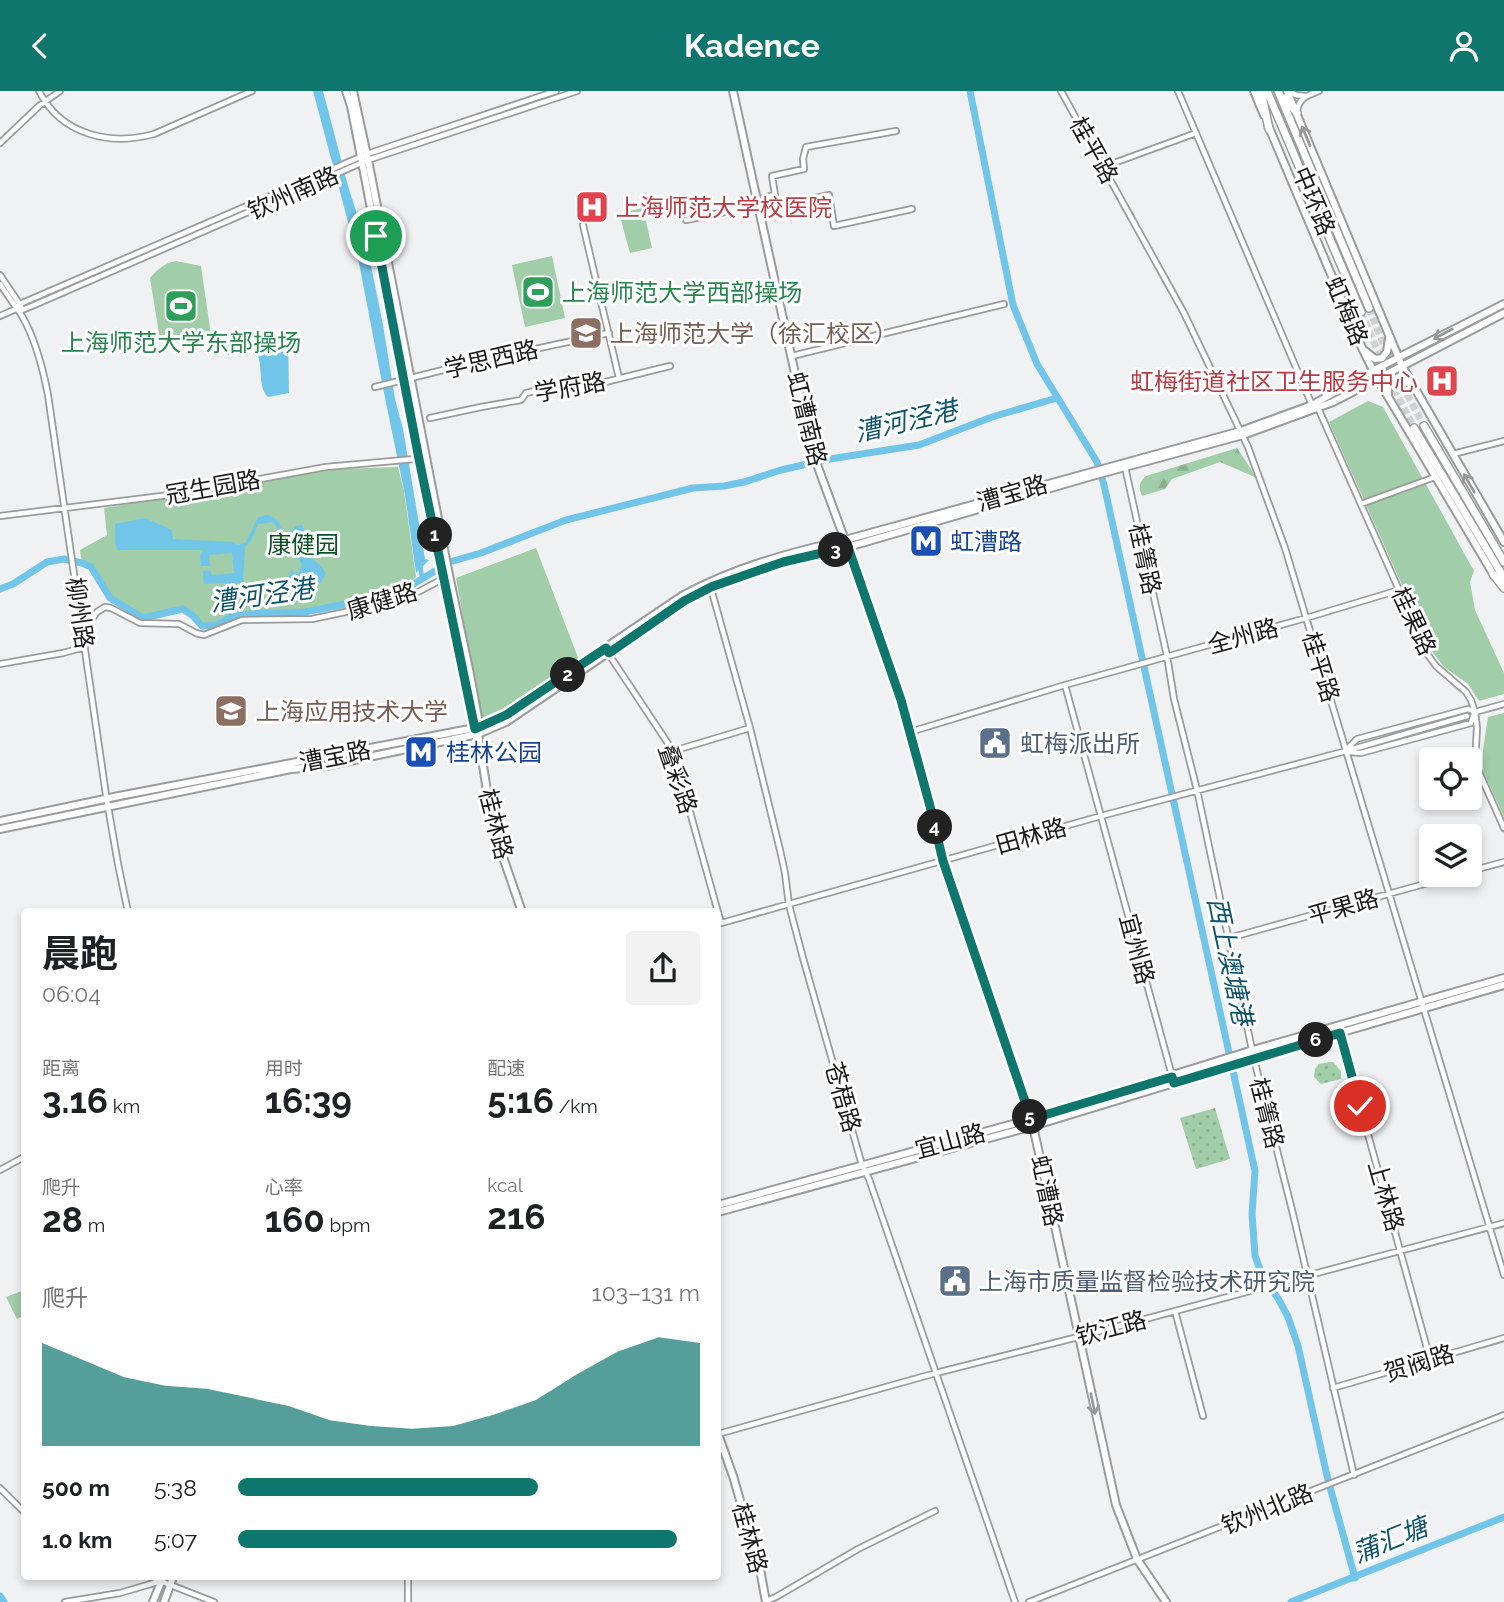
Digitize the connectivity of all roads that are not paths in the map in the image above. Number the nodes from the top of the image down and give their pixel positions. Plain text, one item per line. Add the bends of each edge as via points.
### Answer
1 (39, 91) edge
2 (60, 91) edge
3 (252, 91) edge
4 (346, 91) edge
5 (353, 91) edge
6 (556, 91) edge
7 (577, 91) edge
8 (733, 91) edge
9 (1060, 91) edge
10 (1178, 91) edge
11 (1254, 91) edge
12 (1261, 91) edge
13 (1267, 91) edge
14 (1278, 91) edge
15 (1288, 91) edge
16 (1319, 91) edge
17 (1307, 96) junction
18 (46, 102) junction
19 (1297, 113) junction
20 (1269, 129) junction
21 (896, 131) dead end
22 (1196, 133) junction
23 (0, 143) edge
24 (364, 158) junction
25 (1103, 167) junction
26 (775, 195) junction
27 (761, 201) junction
28 (912, 209) dead end
29 (686, 220) dead end
30 (583, 225) dead end
31 (0, 275) edge
32 (0, 284) edge
33 (1504, 303) edge
34 (1004, 304) dead end
35 (1369, 308) tunnel mouth
36 (20, 310) junction
37 (1360, 312) tunnel mouth
38 (1504, 313) edge
39 (0, 316) edge
40 (609, 333) junction
41 (1390, 337) junction
42 (1363, 350) junction
43 (792, 356) junction
44 (1398, 357) junction
45 (670, 366) dead end
46 (1402, 366) junction
47 (1374, 370) junction
48 (1377, 378) junction
49 (407, 379) junction
50 (619, 379) junction
51 (1412, 385) junction
52 (377, 387) dead end
53 (1388, 398) junction
54 (1315, 406) junction
55 (430, 418) dead end
56 (1424, 426) tunnel mouth
57 (1414, 428) tunnel mouth
58 (1242, 433) junction
59 (1504, 441) edge
60 (1453, 454) junction
61 (423, 459) junction
62 (1125, 465) junction
63 (1091, 474) junction
64 (1435, 477) junction
65 (1361, 504) junction
66 (65, 509) junction
67 (0, 516) edge
68 (845, 540) junction
69 (1504, 541) edge
70 (848, 547) junction
71 (1504, 562) edge
72 (1493, 574) joint
73 (446, 576) junction
74 (1504, 579) edge
75 (710, 584) junction
76 (1399, 590) junction
77 (1504, 590) edge
78 (1306, 618) junction
79 (83, 632) junction
80 (85, 647) junction
81 (607, 651) junction
82 (1167, 656) junction
83 (0, 664) edge
84 (1065, 685) junction
85 (1504, 704) edge
86 (1475, 712) junction
87 (1467, 716) dead end
88 (750, 728) junction
89 (478, 730) junction
90 (910, 732) junction
91 (673, 751) junction
92 (1346, 751) junction
93 (1197, 790) junction
94 (107, 802) junction
95 (1101, 816) junction
96 (0, 821) edge
97 (1504, 828) edge
98 (0, 829) edge
99 (943, 861) junction
100 (1504, 862) edge
101 (1482, 868) edge
102 (1419, 886) edge
103 (1389, 894) junction
104 (789, 905) junction
105 (127, 908) edge
106 (521, 908) edge
107 (715, 908) edge
108 (721, 923) edge
109 (1229, 938) junction
110 (1504, 978) edge
111 (1504, 985) edge
112 (1422, 1005) junction
113 (1340, 1033) junction
114 (1253, 1050) junction
115 (1239, 1059) junction
116 (1254, 1059) junction
117 (1173, 1080) junction
118 (1032, 1123) junction
119 (21, 1159) edge
120 (863, 1168) junction
121 (0, 1170) edge
122 (721, 1204) edge
123 (721, 1211) edge
124 (1504, 1223) edge
125 (1489, 1227) junction
126 (1401, 1250) junction
127 (1504, 1275) edge
128 (1307, 1276) junction
129 (1175, 1311) junction
130 (1078, 1337) junction
131 (1504, 1338) edge
132 (1430, 1359) junction
133 (936, 1373) junction
134 (1333, 1388) junction
135 (1504, 1415) edge
136 (1203, 1416) dead end
137 (721, 1433) edge
138 (721, 1442) edge
139 (1354, 1475) junction
140 (0, 1488) edge
141 (21, 1509) edge
142 (935, 1511) dead end
143 (1137, 1559) junction
144 (159, 1580) edge
145 (162, 1580) edge
146 (164, 1580) edge
147 (172, 1580) edge
148 (408, 1580) edge
149 (171, 1585) junction
150 (765, 1601) edge
151 (65, 1602) edge
152 (152, 1602) edge
153 (164, 1602) edge
154 (214, 1602) edge
155 (408, 1602) edge
156 (1014, 1602) edge
157 (1029, 1602) edge
158 (1166, 1602) edge

1 - 18 street
2 - 18 street
3 - 18 street via 154,134 121,140 75,127
4 - 24 main road, 桂林路
5 - 24 main road, 桂林路
6 - 24 street, 钦州南路
7 - 24 street, 钦州南路
8 - 27 main road, 虹漕南路
9 - 25 street, 桂平路
10 - 22 street, 桂果路
11 - 20 main road, 虹梅路
12 - 20 highway
13 - 37 highway, 中环路
14 - 19 highway
14 - 35 highway, 中环路
15 - 17 street
15 - 19 main road, 虹梅路
16 - 17 street
17 - 19 street
18 - 23 street
41 -> 19 main road, 虹梅路
20 - 42 main road, 虹梅路
21 - 26 street via 806,147 804,169 772,176
22 - 25 street
22 - 54 street, 桂果路
24 - 36 street, 钦州南路
24 - 49 main road, 桂林路
25 - 58 street, 桂平路 via 1185,313
26 - 27 street
26 - 28 street via 782,205 829,195 834,226
27 - 29 street
27 - 43 main road, 虹漕南路
30 - 40 street
31 - 36 street, 柳州路
32 - 36 street, 柳州路
33 -> 44 main road, 漕宝路
34 - 43 street
36 - 39 street, 钦州南路
36 - 66 street, 柳州路 via 46,384
38 - 46 main road, 漕宝路
40 - 49 street, 学思西路
40 - 50 street
41 - 42 main road via 1382,358 1375,359
41 - 44 main road, 虹梅路
42 - 47 main road, 虹梅路
43 - 68 main road, 虹漕南路 via 812,451
44 - 46 main road, 虹梅路
44 - 47 main road, 漕宝路
45 - 50 street, 学府路
46 - 48 main road, 漕宝路
46 - 51 main road, 虹梅路
47 - 48 main road, 虹梅路
47 - 54 main road, 漕宝路
48 - 53 main road, 虹梅路
48 - 54 main road, 漕宝路
49 - 52 street, 学思西路
49 - 61 main road, 桂林路
50 - 55 street, 学府路 via 581,387 571,383 526,393 521,400
51 - 53 main road via 1392,382
51 - 60 main road, 虹梅路
53 - 64 main road, 虹梅路
54 - 58 main road, 漕宝路
54 - 65 street, 桂果路
56 - 71 highway
57 - 74 highway
58 - 62 main road, 漕宝路
58 - 78 street, 桂平路
59 - 60 street
69 -> 60 main road, 虹梅路
61 - 66 street, 冠生园路 via 326,467
61 - 73 main road, 桂林路
62 - 63 main road, 漕宝路
62 - 82 street, 桂箐路
63 - 68 main road, 漕宝路
63 - 70 main road, 漕宝路
64 - 65 street
64 - 72 main road, 虹梅路
65 - 76 street, 桂果路
66 - 67 street, 冠生园路
66 - 79 street, 柳州路
68 - 70 main road, 虹漕路
68 - 75 main road, 漕宝路 via 785,555
70 - 75 main road, 漕宝路
70 - 90 main road, 虹漕路
72 - 77 highway
73 - 79 street, 康健路 via 397,601 312,619 242,620 204,635 179,624 140,623 105,607
73 - 89 main road, 桂林路
75 - 81 main road, 漕宝路
75 - 88 street, 苍梧路
76 - 78 street, 全州路
76 - 86 street, 桂果路 via 1428,655 1466,692
78 - 82 street, 全州路
78 - 92 street, 桂平路
79 - 80 street, 柳州路
80 - 83 street
80 - 94 street, 柳州路
81 - 89 main road, 漕宝路 via 506,722
81 - 91 street, 叠彩路
82 - 84 street, 全州路
82 - 93 street, 桂箐路
84 - 90 street, 全州路
84 - 95 street, 宜州路
85 - 86 street, 田林路
86 - 92 street, 田林路 via 1468,709 1357,739
86 - 92 street, 田林路 via 1471,723 1360,753
86 - 97 street via 1475,763
87 - 92 street, 田林路
88 - 91 street
88 - 104 street, 苍梧路
89 - 94 main road, 漕宝路 via 326,766
89 - 106 main road, 桂林路 via 488,797
90 - 99 main road, 虹漕路
91 - 107 street, 叠彩路
92 - 93 street, 田林路
92 - 103 street, 桂平路
93 - 95 street, 田林路
93 - 109 street, 桂箐路
94 - 96 main road, 漕宝路
94 - 98 main road, 漕宝路
94 - 105 street, 柳州路
95 - 99 street, 田林路
95 - 117 street, 宜州路
99 - 104 street, 田林路
99 - 118 main road, 虹漕路
100 - 101 street
102 - 103 street, 平果路
103 - 109 street, 平果路
103 - 112 street, 桂平路
104 - 108 street, 田林路
104 - 120 street, 苍梧路
109 - 114 street, 桂箐路
110 - 112 main road, 宜山路
111 - 112 main road, 宜山路
112 - 113 main road, 宜山路
112 - 114 main road, 宜山路
112 - 125 street, 桂平路
113 - 116 main road, 宜山路
113 - 126 street, 上林路
114 - 115 main road, 宜山路
114 - 116 street, 桂箐路
115 - 116 main road, 宜山路
115 - 117 main road, 宜山路
116 - 128 street, 桂箐路
117 - 118 main road, 宜山路
118 - 120 main road, 宜山路
118 - 130 main road, 虹漕路
119 - 121 street
120 - 122 main road, 宜山路
120 - 123 main road, 宜山路
120 - 133 street, 苍梧路
124 - 125 street, 钦江路
125 - 126 street, 钦江路
125 - 127 street, 桂平路
126 - 128 street, 钦江路
126 - 132 street, 上林路
128 - 129 street, 钦江路
128 - 134 street, 桂箐路
129 - 130 street, 钦江路
129 - 136 street
130 - 133 street, 钦江路
130 -> 143 main road, 虹漕路 via 1116,1505
131 - 132 street, 贺阀路
132 - 134 street, 贺阀路
133 - 137 street, 钦江路
133 - 156 street, 苍梧路
134 - 139 street, 桂箐路
135 - 139 street, 钦州北路
138 - 150 main road, 桂林路 via 760,1569
139 - 143 street, 钦州北路
140 - 141 street
142 - 150 street
143 - 157 street, 钦州北路
143 - 158 main road, 虹漕路
144 - 151 street via 120,1593
145 - 152 main road
146 - 149 street
147 - 149 main road
148 - 155 street
149 - 153 main road
149 - 154 street

